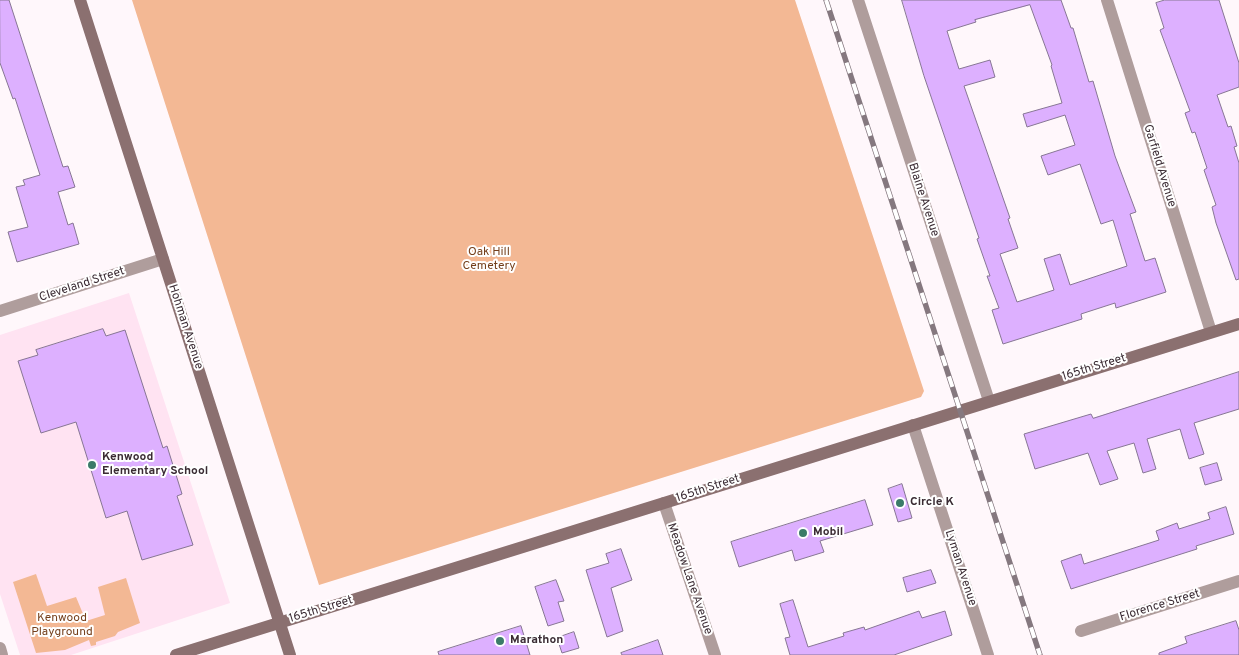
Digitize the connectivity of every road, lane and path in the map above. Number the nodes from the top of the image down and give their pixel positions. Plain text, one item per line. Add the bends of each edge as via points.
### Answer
1 (80, 0) edge
2 (858, 0) edge
3 (1107, 0) edge
4 (163, 259) junction
5 (0, 311) edge
6 (1239, 324) edge
7 (1211, 332) junction
8 (989, 401) junction
9 (913, 425) junction
10 (664, 503) junction
11 (1239, 581) edge
12 (280, 623) junction
13 (1081, 631) dead end
14 (0, 648) edge
15 (2, 655) edge
16 (176, 655) edge
17 (290, 655) edge
18 (714, 655) edge
19 (988, 655) edge

1 - 4 main road, Hohman Avenue
2 - 8 street, Blaine Avenue
3 - 7 street, Garfield Avenue
4 - 5 street, Cleveland Street
4 - 12 main road, Hohman Avenue
6 - 7 main road, 165th Street
7 - 8 main road, 165th Street
8 - 9 main road, 165th Street
9 - 10 main road, 165th Street
9 - 19 street, Lyman Avenue
10 - 12 main road, 165th Street
10 - 18 street, Meadow Lane Avenue
11 - 13 street, Florence Street
12 - 16 main road, 165th Street
12 - 17 main road, Hohman Avenue
14 - 15 street

